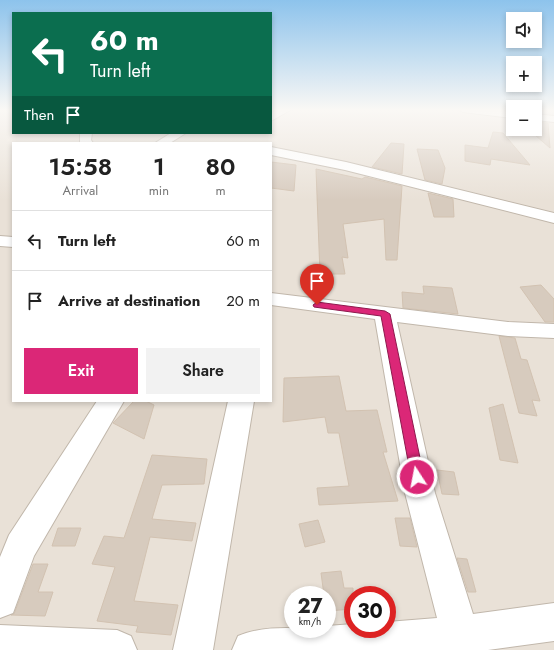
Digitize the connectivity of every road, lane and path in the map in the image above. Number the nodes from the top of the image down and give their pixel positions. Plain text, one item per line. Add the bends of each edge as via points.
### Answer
1 (272, 151) edge
2 (554, 218) edge
3 (0, 241) edge
4 (12, 242) edge
5 (272, 299) edge
6 (385, 314) junction
7 (554, 331) edge
8 (110, 402) edge
9 (241, 402) edge
10 (0, 600) edge
11 (554, 622) edge
12 (460, 634) junction
13 (0, 644) edge
14 (117, 650) edge
15 (193, 650) edge
16 (252, 650) edge

1 - 2 street via 346,166
3 - 4 street
5 - 6 street
6 - 7 street via 508,329
6 - 12 street via 420,493
8 - 10 street via 21,547
9 - 15 street
11 - 12 street
12 - 16 street
13 - 14 street

